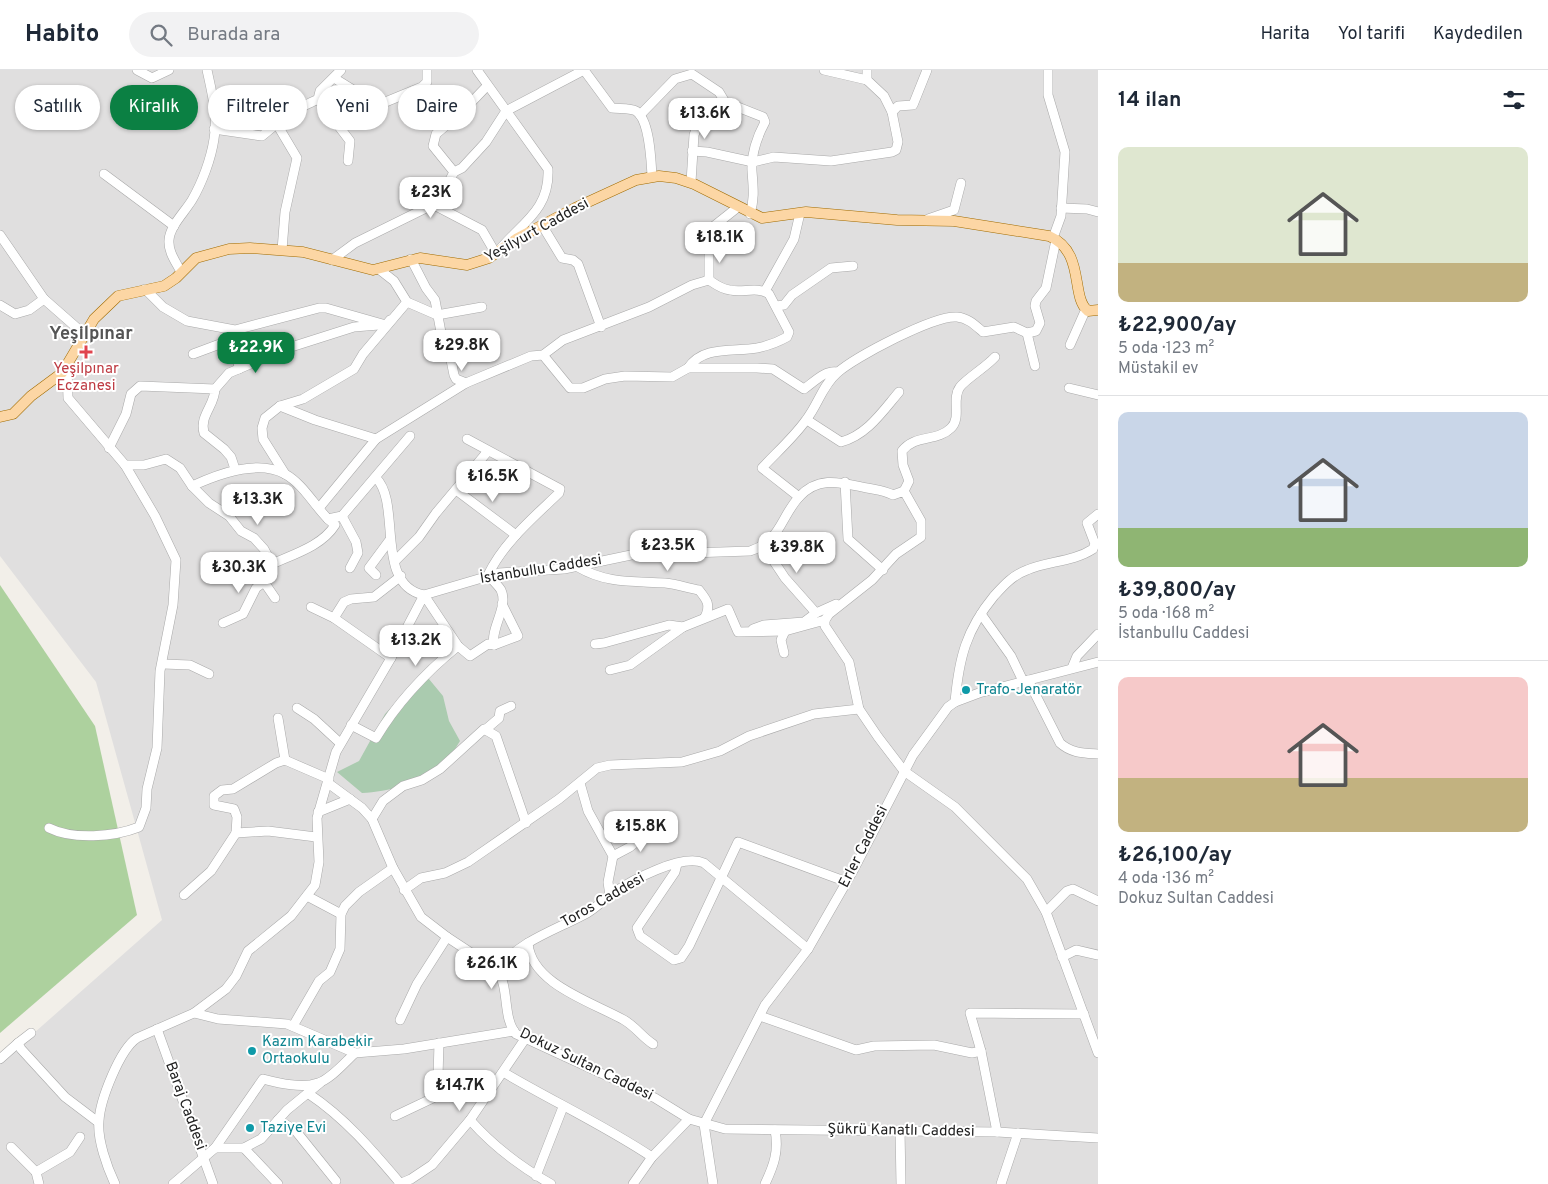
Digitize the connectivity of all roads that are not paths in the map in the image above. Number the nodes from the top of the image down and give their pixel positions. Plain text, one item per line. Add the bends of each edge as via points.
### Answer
1 (137, 70) edge
2 (169, 70) edge
3 (207, 70) edge
4 (340, 70) edge
5 (427, 70) edge
6 (477, 70) edge
7 (584, 70) edge
8 (824, 70) edge
9 (867, 70) edge
10 (927, 70) edge
11 (1048, 70) edge
12 (334, 78) junction
13 (867, 80) junction
14 (210, 85) edge
15 (326, 85) edge
16 (487, 86) junction
17 (725, 102) junction
18 (506, 111) junction
19 (892, 112) junction
20 (640, 115) junction
21 (214, 130) edge
22 (221, 130) edge
23 (269, 130) edge
24 (280, 130) edge
25 (342, 130) edge
26 (692, 152) junction
27 (348, 161) dead end
28 (753, 162) junction
29 (454, 172) junction
30 (104, 174) dead end
31 (652, 176) junction
32 (690, 182) junction
33 (961, 183) dead end
34 (436, 206) junction
35 (738, 207) junction
36 (1061, 208) junction
37 (1098, 212) edge
38 (800, 213) junction
39 (750, 214) junction
40 (926, 220) junction
41 (542, 225) junction
42 (174, 226) junction
43 (0, 235) edge
44 (1055, 239) junction
45 (282, 250) junction
46 (496, 254) junction
47 (411, 259) junction
48 (332, 260) junction
49 (853, 266) dead end
50 (380, 270) junction
51 (181, 272) junction
52 (709, 280) junction
53 (145, 289) junction
54 (765, 292) junction
55 (44, 299) junction
56 (407, 302) junction
57 (0, 304) edge
58 (776, 306) junction
59 (482, 307) dead end
60 (1086, 309) junction
61 (1098, 310) edge
62 (437, 315) junction
63 (389, 322) junction
64 (601, 327) junction
65 (237, 332) junction
66 (1027, 333) junction
67 (84, 335) junction
68 (1070, 345) dead end
69 (193, 354) dead end
70 (543, 355) junction
71 (995, 357) dead end
72 (1035, 366) dead end
73 (67, 368) junction
74 (688, 368) junction
75 (239, 369) junction
76 (837, 372) junction
77 (466, 383) junction
78 (1069, 388) dead end
79 (215, 389) junction
80 (899, 392) dead end
81 (1098, 395) edge
82 (280, 406) junction
83 (0, 417) edge
84 (807, 420) junction
85 (410, 436) dead end
86 (376, 439) junction
87 (467, 439) dead end
88 (109, 448) junction
89 (488, 452) junction
90 (124, 464) junction
91 (236, 469) junction
92 (285, 474) junction
93 (376, 478) junction
94 (845, 482) junction
95 (192, 486) junction
96 (456, 490) junction
97 (904, 491) junction
98 (799, 498) junction
99 (319, 508) junction
100 (1098, 514) edge
101 (342, 516) junction
102 (328, 519) junction
103 (516, 535) junction
104 (389, 541) junction
105 (763, 545) junction
106 (395, 562) junction
107 (272, 564) junction
108 (578, 567) junction
109 (350, 568) dead end
110 (883, 570) junction
111 (376, 575) dead end
112 (488, 575) junction
113 (401, 576) junction
114 (264, 582) junction
115 (424, 594) junction
116 (851, 597) junction
117 (275, 598) dead end
118 (707, 601) junction
119 (502, 604) junction
120 (311, 607) dead end
121 (721, 610) junction
122 (816, 613) junction
123 (981, 614) junction
124 (705, 617) junction
125 (334, 618) junction
126 (825, 620) junction
127 (224, 623) dead end
128 (683, 626) junction
129 (785, 631) junction
130 (745, 632) junction
131 (1098, 634) edge
132 (595, 644) dead end
133 (494, 645) junction
134 (458, 646) junction
135 (784, 653) dead end
136 (390, 658) junction
137 (1098, 662) edge
138 (163, 664) junction
139 (1072, 668) junction
140 (610, 670) dead end
141 (209, 674) dead end
142 (1025, 680) junction
143 (955, 702) junction
144 (511, 706) dead end
145 (297, 708) dead end
146 (859, 709) junction
147 (278, 718) dead end
148 (351, 725) junction
149 (485, 730) junction
150 (340, 743) junction
151 (1098, 754) edge
152 (285, 760) junction
153 (904, 771) junction
154 (328, 781) junction
155 (580, 783) junction
156 (350, 799) junction
157 (318, 812) junction
158 (372, 819) junction
159 (526, 823) junction
160 (49, 828) dead end
161 (653, 828) dead end
162 (236, 833) junction
163 (316, 837) junction
164 (613, 856) junction
165 (677, 864) junction
166 (393, 868) junction
167 (721, 879) junction
168 (846, 882) junction
169 (404, 890) junction
170 (184, 895) dead end
171 (307, 896) junction
172 (610, 896) junction
173 (1098, 901) edge
174 (1046, 912) junction
175 (341, 914) junction
176 (447, 937) junction
177 (528, 943) junction
178 (808, 949) junction
179 (1098, 955) edge
180 (1062, 957) junction
181 (498, 970) junction
182 (194, 1013) junction
183 (1084, 1014) junction
184 (760, 1016) junction
185 (400, 1020) dead end
186 (293, 1026) junction
187 (157, 1029) junction
188 (514, 1031) junction
189 (31, 1033) dead end
190 (525, 1039) junction
191 (18, 1043) junction
192 (439, 1043) junction
193 (653, 1044) dead end
194 (981, 1051) junction
195 (355, 1052) junction
196 (1098, 1052) edge
197 (0, 1059) edge
198 (503, 1072) junction
199 (320, 1083) junction
200 (309, 1094) junction
201 (563, 1107) junction
202 (395, 1116) dead end
203 (278, 1120) junction
204 (470, 1120) junction
205 (689, 1120) junction
206 (98, 1122) junction
207 (704, 1124) junction
208 (775, 1130) junction
209 (900, 1130) junction
210 (997, 1132) junction
211 (1018, 1132) junction
212 (80, 1137) dead end
213 (1098, 1138) edge
214 (11, 1147) dead end
215 (215, 1148) junction
216 (244, 1148) junction
217 (204, 1156) junction
218 (652, 1157) junction
219 (36, 1172) junction
220 (536, 1176) junction
221 (336, 1181) dead end
222 (399, 1183) edge
223 (39, 1184) edge
224 (114, 1184) edge
225 (174, 1184) edge
226 (212, 1184) edge
227 (278, 1184) edge
228 (551, 1184) edge
229 (633, 1184) edge
230 (713, 1184) edge
231 (765, 1184) edge
232 (901, 1184) edge
233 (1001, 1184) edge

1 - 2 street via 152,78
3 - 14 street
4 - 12 street
5 - 12 street via 427,82 422,87 383,103
6 - 16 street
7 - 18 street
7 - 20 street via 612,108 635,110
8 - 13 street
9 - 13 street
10 - 19 street via 913,105 898,106
11 - 36 street via 1048,95 1064,152
12 - 15 street
13 - 19 street via 884,96
16 - 18 street
16 - 29 street via 436,134 433,146
17 - 20 street via 719,92 692,74 675,79
17 - 26 street via 699,121
17 - 28 street via 764,119 754,148
18 - 29 street via 486,142 462,168
18 - 46 street via 548,169 548,178 540,207
19 - 28 street via 898,142 892,152 831,161 774,157
20 - 31 street via 649,139
21 - 42 street via 207,166 193,199
22 - 23 street via 262,136
24 - 45 street via 297,158 285,212
25 - 27 street via 350,140
26 - 28 street
26 - 32 street
28 - 39 street via 754,195
29 - 34 street
30 - 42 street
31 - 32 main road, Yeşilyurt Caddesi
31 - 41 main road, Yeşilyurt Caddesi via 626,184
32 - 35 main road, Yeşilyurt Caddesi
33 - 40 street via 954,210
34 - 46 street via 482,230
34 - 48 street via 355,243
35 - 39 main road, Yeşilyurt Caddesi
35 - 52 street via 709,230
36 - 37 street
36 - 44 street
38 - 39 main road, Yeşilyurt Caddesi via 769,218
38 - 40 main road, Yeşilyurt Caddesi
38 - 54 street via 794,239
40 - 44 main road, Yeşilyurt Caddesi via 970,223
41 - 46 main road, Yeşilyurt Caddesi
41 - 64 street via 562,258 578,264
42 - 51 street via 169,251
43 - 55 street
44 - 60 main road via 1068,253 1079,282 1080,299
44 - 66 street via 1046,288 1038,296 1035,306 1039,327
45 - 48 main road, Yeşilyurt Caddesi
45 - 51 main road, Yeşilyurt Caddesi via 237,248 210,252 190,261
46 - 47 main road, Yeşilyurt Caddesi via 467,265 429,258
47 - 50 main road, Yeşilyurt Caddesi
47 - 62 street via 436,300
48 - 50 main road, Yeşilyurt Caddesi
49 - 58 street via 831,268 784,304
50 - 56 street via 394,281
51 - 53 main road, Yeşilyurt Caddesi via 164,286
52 - 54 street via 732,291
52 - 64 street via 692,284
53 - 65 street via 163,307 186,321
53 - 67 main road, Yeşilyurt Caddesi via 124,293 111,302
54 - 58 street
55 - 57 street via 29,310 15,314
55 - 67 street
56 - 62 street
56 - 63 street
58 - 74 street via 789,332 787,337 758,348 710,352 693,361
59 - 62 street
60 - 61 main road
60 - 68 street
62 - 77 street via 454,375
63 - 65 street via 326,308
63 - 75 street via 354,327 288,348
63 - 82 street via 354,369 303,399
64 - 70 street via 563,340
65 - 69 street
65 - 75 street
66 - 72 street
66 - 76 street via 1014,327 983,332 967,319 950,317 904,334
67 - 73 main road, Yeşilyurt Caddesi
70 - 74 street via 570,388 583,388 605,379 625,376 672,377
70 - 77 street via 532,356
71 - 97 street via 959,388 952,428 938,436 913,441 902,451 909,480
73 - 83 main road, Yeşilyurt Caddesi via 13,414
73 - 88 street via 68,398
74 - 76 street via 773,370 804,389 823,375
75 - 79 street via 229,373
76 - 84 street via 820,393
77 - 86 street
78 - 81 street
79 - 88 street via 140,386 131,394 126,414
79 - 91 street via 202,427 204,433 231,457
80 - 84 street via 854,439 841,442
82 - 86 street
82 - 92 street via 265,418 262,428 263,438
84 - 98 street via 762,468
85 - 93 street
86 - 99 street
87 - 89 street
88 - 90 street
89 - 96 street
89 - 103 street via 560,489
90 - 95 street via 144,465 166,459 180,468
90 - 138 street via 176,560 173,605
91 - 92 street via 268,469
91 - 95 street
92 - 99 street
93 - 101 street
93 - 104 street via 387,496
94 - 97 street via 893,495
94 - 98 street via 818,484
94 - 110 street via 848,539
95 - 107 street via 229,516 241,531 254,538
96 - 103 street
96 - 106 street
97 - 110 street via 921,521 921,537 896,554
98 - 105 street, İstanbullu Caddesi via 778,531
99 - 102 street
100 - 123 street via 1087,523 1095,544 1093,549 1013,576
101 - 102 street
101 - 109 street via 356,542 358,553
102 - 107 street via 336,525 330,534 313,546
103 - 112 street via 498,556
104 - 106 street
104 - 111 street via 369,568
105 - 108 street, İstanbullu Caddesi via 744,552 631,555
105 - 122 street via 785,578
106 - 113 street
107 - 114 street
108 - 112 street, İstanbullu Caddesi
108 - 118 street via 590,574 622,582 666,583 699,590
110 - 116 street
112 - 115 street, İstanbullu Caddesi
112 - 119 street via 502,592
113 - 115 street via 413,591
113 - 125 street via 374,597 344,602
114 - 117 street
114 - 127 street via 256,588 243,614
115 - 134 street
115 - 136 street
116 - 122 street
116 - 126 street
118 - 121 street
118 - 124 street via 709,609
119 - 133 street via 492,638
119 - 133 street via 518,636
120 - 125 street
121 - 124 street
121 - 130 street via 728,609 738,632
122 - 130 street via 804,622 764,624
123 - 142 street
123 - 143 street via 972,626 962,653
124 - 128 street
125 - 136 street
126 - 129 street
126 - 146 street via 825,626 849,662
128 - 132 street via 670,626
128 - 140 street via 630,665
129 - 130 street
129 - 135 street via 781,640
131 - 139 street via 1077,656
133 - 134 street via 488,644 470,656
134 - 148 street via 431,668 393,710 376,738
136 - 148 street
137 - 139 street
138 - 141 street via 190,664
138 - 160 street via 157,708 157,748 146,808 139,827 99,834 56,832
139 - 142 street
142 - 143 street
142 - 151 street via 1060,743 1067,750
143 - 153 street, Erler Caddesi via 918,746
144 - 149 street via 500,711 500,718
145 - 150 street
146 - 153 street
146 - 155 street via 814,714 749,736 720,751 682,762 597,768
147 - 152 street
148 - 150 street
149 - 158 street via 440,769 403,786 383,800
149 - 159 street via 496,736
150 - 154 street
152 - 154 street
152 - 162 street via 214,796 214,806 234,808
153 - 168 street, Erler Caddesi
153 - 174 street via 939,794 988,838 1027,879
154 - 156 street
154 - 157 street
155 - 159 street
155 - 164 street via 588,811
156 - 157 street
156 - 158 street
157 - 163 street
158 - 166 street
159 - 169 street via 468,862 446,873 421,878
161 - 164 street
162 - 163 street via 268,831
162 - 170 street via 211,871
163 - 171 street via 319,851 317,881
164 - 172 street via 608,882
165 - 167 street, Toros Caddesi via 699,861
165 - 167 street via 675,872 637,928 640,936 674,960 681,958 689,946
165 - 172 street, Toros Caddesi via 636,879
166 - 169 street
166 - 175 street via 359,892
167 - 168 street via 741,842
167 - 178 street, Toros Caddesi
168 - 178 street, Erler Caddesi
169 - 176 street via 421,917
171 - 175 street
171 - 182 street via 283,923 248,950 232,983
172 - 177 street, Toros Caddesi via 589,912
173 - 174 street via 1073,889
174 - 180 street
175 - 186 street via 340,949 330,972 319,981
176 - 181 street
176 - 185 street via 417,984
177 - 181 street, Toros Caddesi via 512,953
177 - 193 street via 533,962 545,976 625,1021
178 - 184 street, Erler Caddesi via 769,999
179 - 180 street via 1076,950
180 - 183 street
181 - 188 street, Dokuz Sultan Caddesi
182 - 186 street via 218,1019
182 - 187 street
183 - 194 street via 970,1013
183 - 196 street
184 - 194 street via 856,1050 881,1045 934,1044 972,1053
184 - 207 street, Erler Caddesi
186 - 195 street
187 - 206 street via 137,1038 128,1047
187 - 217 street, Baraj Caddesi
188 - 190 street, Dokuz Sultan Caddesi
188 - 192 street
189 - 191 street
190 - 198 street
190 - 205 street, Dokuz Sultan Caddesi via 655,1098
191 - 197 street
191 - 206 street via 66,1097
192 - 195 street
192 - 202 street via 438,1077 433,1098
194 - 210 street
195 - 199 street
198 - 201 street
198 - 204 street
199 - 200 street
199 - 215 street via 283,1084 263,1079
200 - 203 street
200 - 222 street via 342,1118 377,1153
201 - 218 street
201 - 220 street
203 - 216 street via 261,1139
203 - 221 street via 295,1130
204 - 220 street via 489,1142
204 - 222 street via 432,1165
205 - 207 street, Dokuz Sultan Caddesi
205 - 218 street
206 - 224 street
207 - 208 street, Şükrü Kanatlı Caddesi via 725,1129
207 - 230 street
208 - 209 street, Şükrü Kanatlı Caddesi
208 - 231 street via 776,1159
209 - 210 street, Şükrü Kanatlı Caddesi
209 - 232 street
210 - 211 street, Şükrü Kanatlı Caddesi
211 - 213 street, Şükrü Kanatlı Caddesi
211 - 233 street
212 - 219 street via 70,1152
214 - 219 street
215 - 216 street
215 - 217 street
216 - 227 street
217 - 225 street
217 - 226 street, Baraj Caddesi
218 - 229 street
219 - 223 street
220 - 228 street

